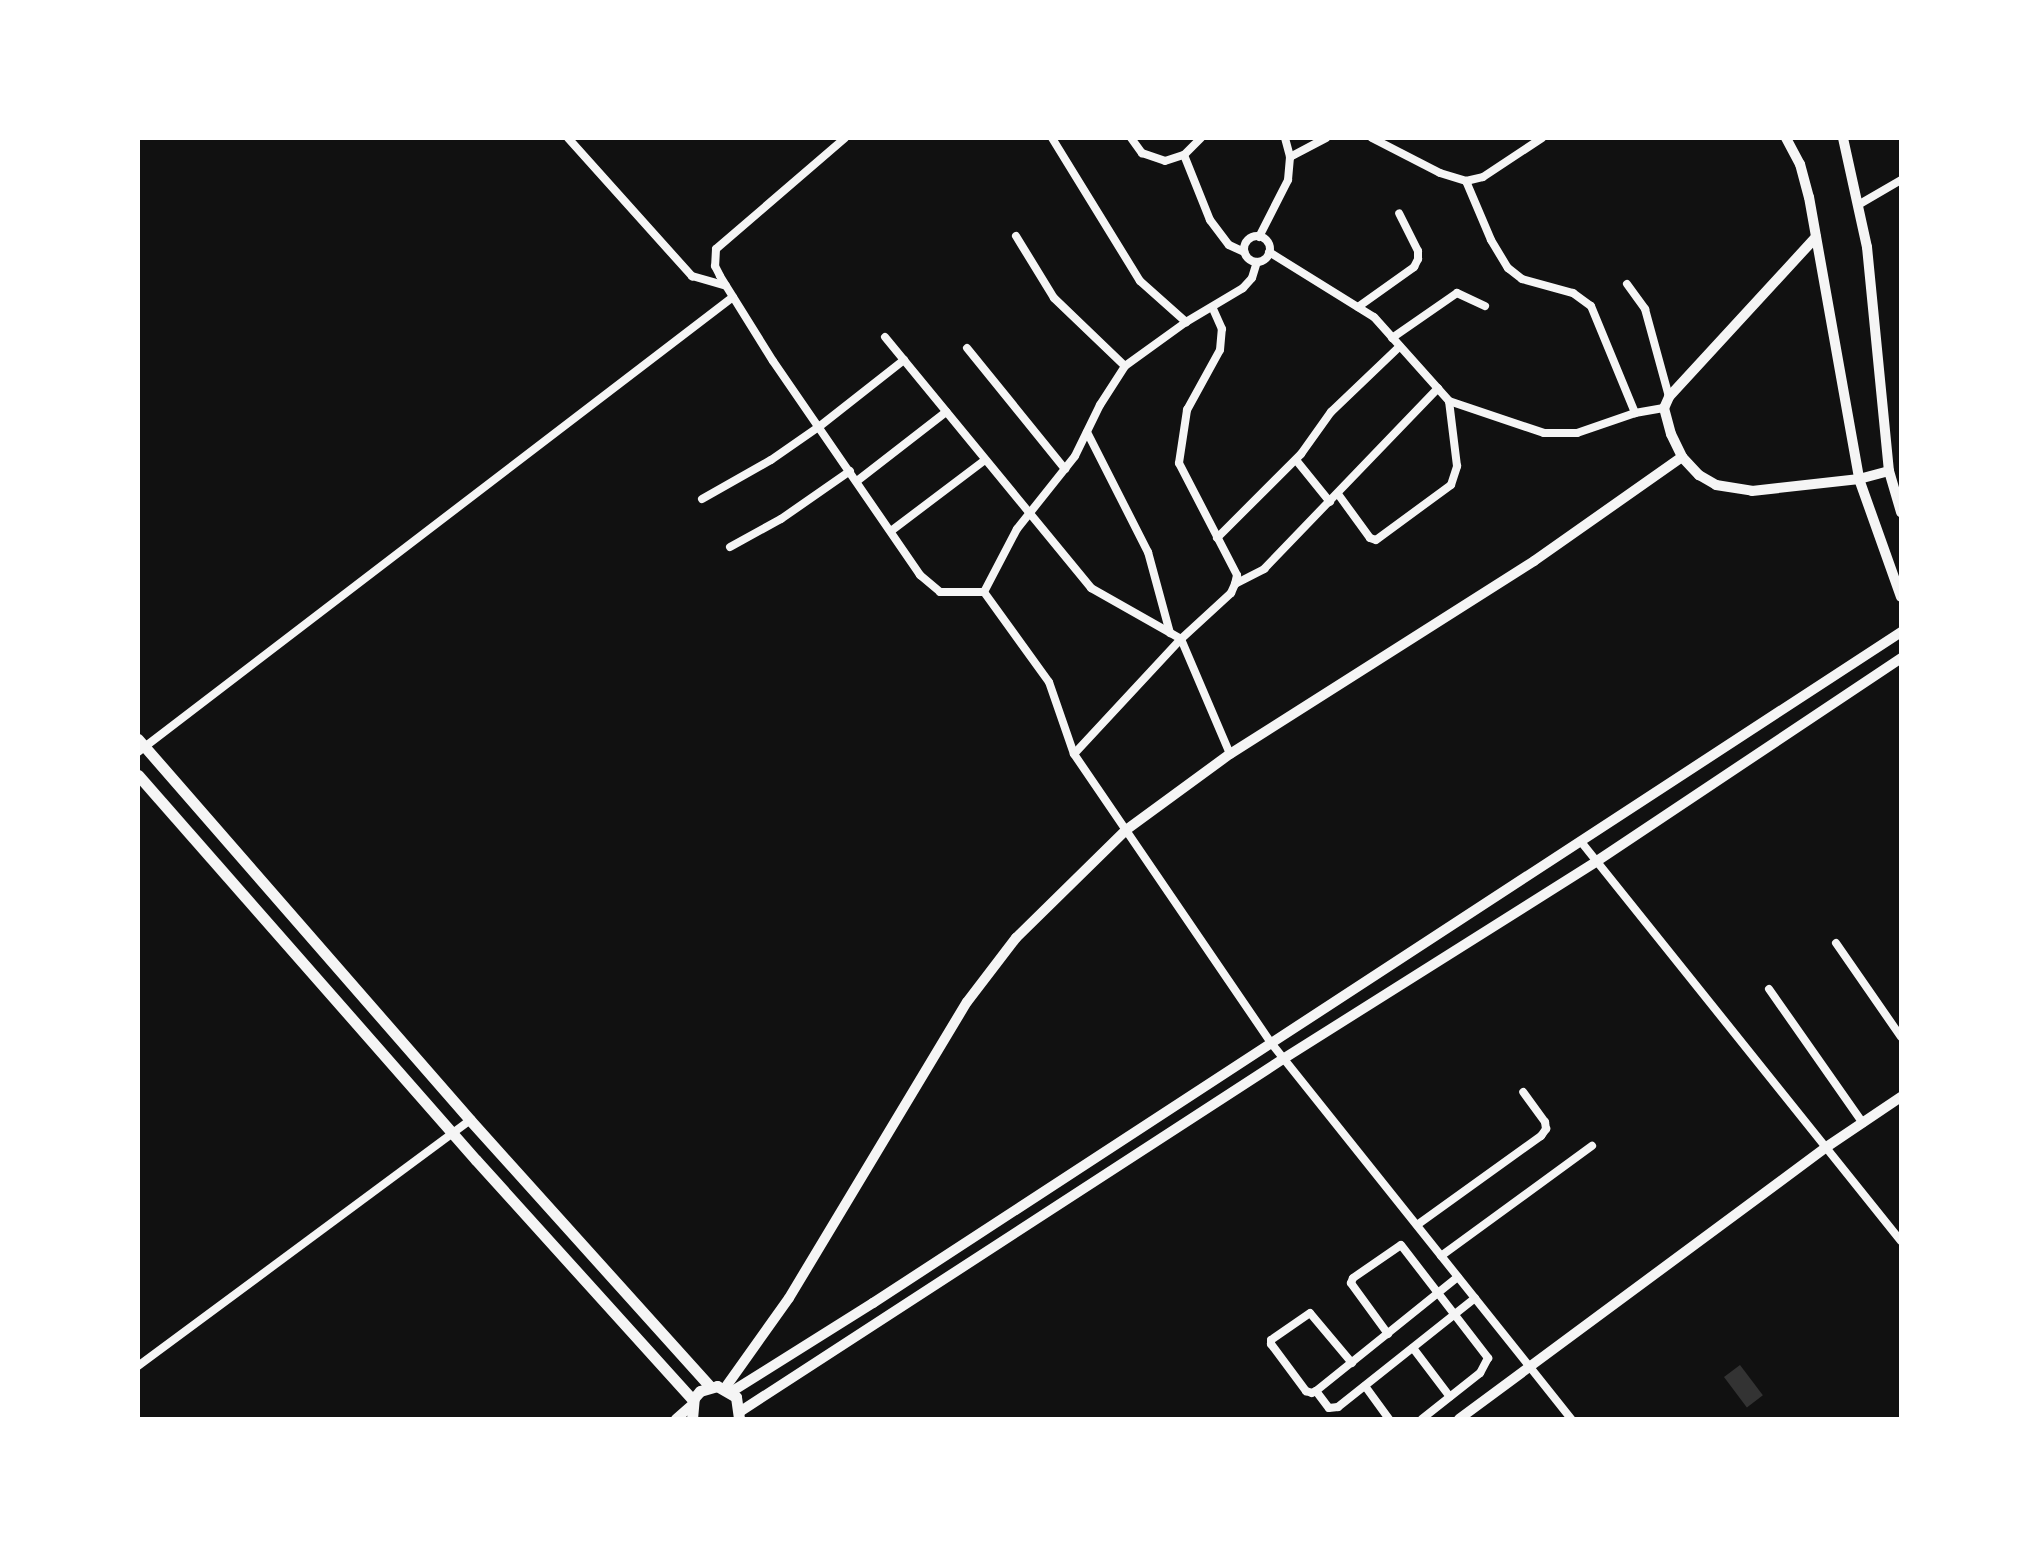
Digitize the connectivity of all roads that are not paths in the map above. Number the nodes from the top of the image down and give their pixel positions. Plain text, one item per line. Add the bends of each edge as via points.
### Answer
1 (568, 138) edge
2 (845, 138) edge
3 (1052, 138) edge
4 (1131, 138) edge
5 (1201, 138) edge
6 (1285, 138) edge
7 (1326, 138) edge
8 (1372, 138) edge
9 (1542, 138) edge
10 (1786, 138) edge
11 (1843, 138) edge
12 (1184, 155) junction
13 (1290, 157) junction
14 (1901, 180) edge
15 (1466, 181) junction
16 (1858, 205) junction
17 (1399, 213) dead end
18 (1016, 236) dead end
19 (1259, 237) junction
20 (1816, 237) junction
21 (1244, 252) junction
22 (1269, 252) junction
23 (1257, 262) junction
24 (1627, 284) dead end
25 (726, 286) junction
26 (733, 297) junction
27 (1485, 306) dead end
28 (1212, 307) junction
29 (1358, 307) junction
30 (1186, 322) junction
31 (885, 337) dead end
32 (1392, 338) junction
33 (1400, 346) junction
34 (967, 348) dead end
35 (904, 360) junction
36 (1125, 366) junction
37 (1438, 388) junction
38 (1449, 401) junction
39 (1667, 403) junction
40 (946, 412) junction
41 (1635, 413) junction
42 (820, 426) junction
43 (1087, 432) junction
44 (1682, 457) junction
45 (985, 460) junction
46 (1296, 460) junction
47 (1065, 469) junction
48 (850, 471) junction
49 (1889, 471) junction
50 (1859, 479) junction
51 (857, 481) junction
52 (1338, 494) junction
53 (702, 499) dead end
54 (1330, 502) junction
55 (1901, 512) edge
56 (1029, 514) junction
57 (891, 531) junction
58 (1217, 538) junction
59 (730, 547) dead end
60 (1235, 584) junction
61 (984, 592) junction
62 (1901, 597) edge
63 (1901, 632) edge
64 (1170, 633) junction
65 (1181, 639) junction
66 (1901, 658) edge
67 (140, 746) edge
68 (1074, 754) junction
69 (1230, 754) junction
70 (138, 775) edge
71 (1126, 830) junction
72 (1582, 843) junction
73 (1597, 861) junction
74 (1836, 943) dead end
75 (1769, 989) dead end
76 (1901, 1037) edge
77 (1272, 1044) junction
78 (1283, 1059) junction
79 (1523, 1092) dead end
80 (1901, 1097) edge
81 (470, 1120) junction
82 (1863, 1123) junction
83 (452, 1133) junction
84 (1592, 1146) dead end
85 (1825, 1148) junction
86 (1417, 1225) junction
87 (1901, 1241) edge
88 (1441, 1256) junction
89 (1458, 1277) junction
90 (1440, 1293) junction
91 (1475, 1298) junction
92 (1456, 1314) junction
93 (1388, 1334) junction
94 (1413, 1348) junction
95 (1352, 1363) junction
96 (1528, 1365) junction
97 (138, 1366) edge
98 (1365, 1386) junction
99 (710, 1387) junction
100 (728, 1390) junction
101 (1316, 1391) junction
102 (1450, 1397) junction
103 (692, 1403) junction
104 (740, 1415) edge
105 (676, 1419) edge
106 (692, 1419) edge
107 (1389, 1419) edge
108 (1422, 1419) edge
109 (1459, 1419) edge
110 (1571, 1419) edge

1 - 25 street via 692,276
2 - 25 street via 716,249 715,266
3 - 30 street via 1140,281
4 - 12 street via 1142,153 1165,161
5 - 12 street
6 - 13 street
7 - 13 street
8 - 15 street
9 - 15 street via 1483,177
10 - 20 street via 1800,164
11 - 16 street
12 - 21 street via 1210,220 1229,245
13 - 19 street via 1288,180
14 - 16 street
15 - 41 street via 1508,268 1522,279 1573,293 1591,306
16 - 49 street via 1867,247
17 - 29 street via 1418,259
18 - 36 street via 1054,298
19 - 21 street via 1247,240
19 - 22 street
20 - 39 street
20 - 50 street
21 - 23 street
22 - 23 street
22 - 29 street
23 - 28 street via 1243,288
24 - 39 street via 1645,309
25 - 26 street
26 - 42 street
26 - 67 street
27 - 32 street via 1457,293
28 - 30 street
28 - 58 street via 1222,329 1220,350 1187,410 1179,463
29 - 32 street
30 - 36 street
31 - 35 street
32 - 33 street
33 - 37 street
33 - 46 street via 1331,412
34 - 47 street
35 - 40 street
35 - 42 street
36 - 43 street
37 - 38 street
37 - 52 street
38 - 41 street via 1544,433 1577,433
38 - 52 street via 1457,466 1451,485 1376,540
39 - 41 street
39 - 44 street
40 - 45 street
40 - 51 street
42 - 48 street
42 - 53 street
43 - 47 street
43 - 64 street via 1148,552
44 - 50 street via 1716,485 1752,491
44 - 69 street via 1534,561
45 - 56 street
45 - 57 street
46 - 54 street
46 - 58 street
47 - 56 street
48 - 51 street
48 - 59 street
49 - 50 street
49 - 55 street
50 - 62 street
51 - 57 street
52 - 54 street
54 - 60 street via 1264,569
56 - 61 street
56 - 64 street via 1091,588
57 - 61 street via 920,575 940,592
58 - 60 street via 1237,575
60 - 65 street
61 - 68 street via 1049,682
63 - 72 street
64 - 65 street
65 - 68 street
65 - 69 street
66 - 73 street
67 - 81 main road
68 - 71 street
69 - 71 street
70 - 83 main road
71 - 77 street
71 - 100 street via 1016,938 967,1002
72 - 73 street
72 - 77 street
73 - 78 street
73 - 85 street
74 - 76 street
75 - 82 street
77 - 78 street
77 - 100 street
78 - 86 street
78 - 104 street
79 - 86 street via 1545,1122 1541,1136
80 - 82 street
81 - 83 street
81 - 99 main road
82 - 85 street
83 - 97 street
83 - 103 main road
84 - 88 street
85 - 87 street
85 - 96 street
86 - 88 street
88 - 89 street
89 - 90 street
89 - 91 street
90 - 92 street
90 - 93 street
90 - 93 street via 1401,1245 1353,1278 1353,1290
91 - 92 street
91 - 96 street
92 - 94 street
92 - 102 street via 1488,1358 1484,1370
93 - 95 street
94 - 98 street
94 - 102 street
95 - 101 street
95 - 101 street via 1310,1313 1273,1337 1271,1344 1306,1391
96 - 109 street
96 - 110 street
98 - 101 street via 1331,1410
98 - 107 street
99 - 100 main road
99 - 103 main road
100 - 104 main road
102 - 108 street
103 - 105 street
103 - 106 main road

